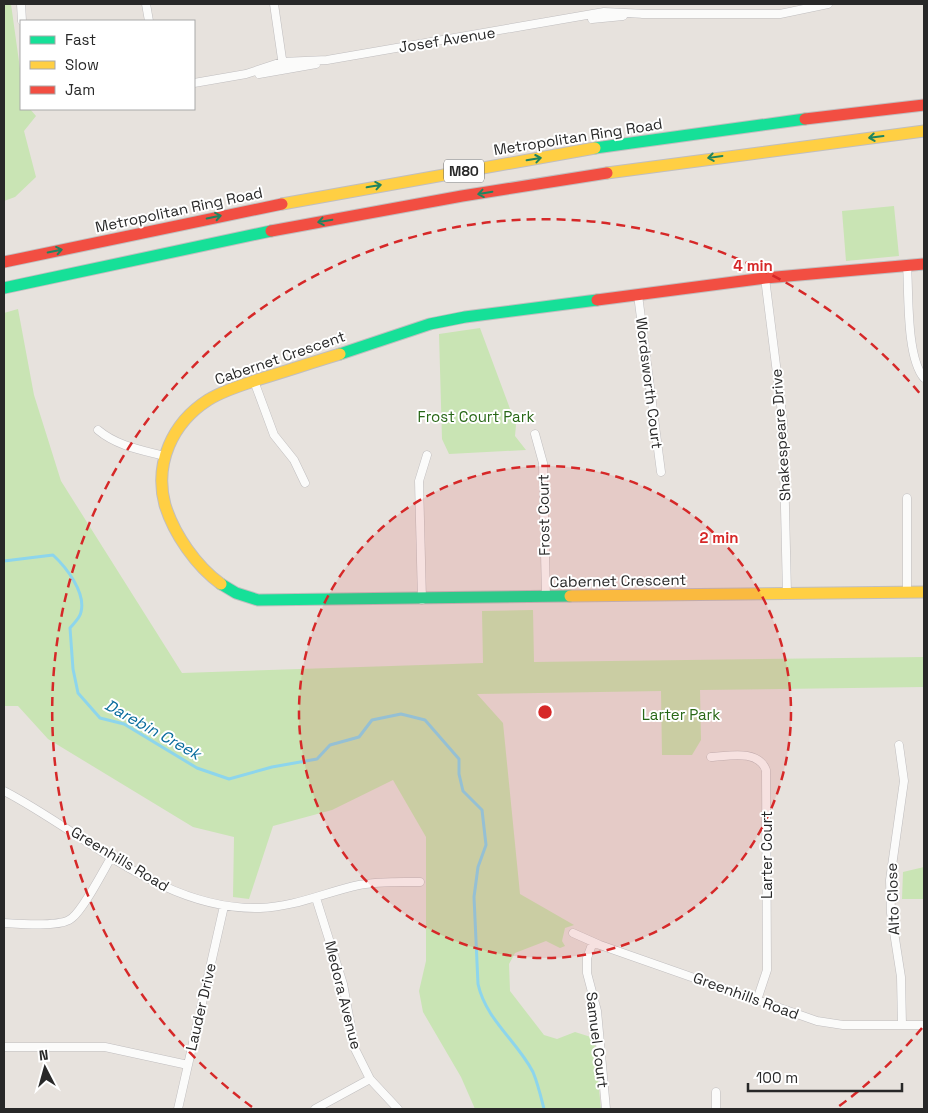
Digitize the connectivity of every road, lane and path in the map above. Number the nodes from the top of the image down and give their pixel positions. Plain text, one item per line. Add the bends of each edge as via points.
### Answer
1 (21, 4) edge
2 (146, 4) edge
3 (274, 4) edge
4 (828, 4) edge
5 (22, 20) edge
6 (148, 20) edge
7 (284, 64) junction
8 (195, 83) edge
9 (924, 105) edge
10 (924, 131) edge
11 (6, 261) edge
12 (924, 264) edge
13 (906, 265) junction
14 (765, 278) junction
15 (4, 288) edge
16 (638, 294) junction
17 (924, 378) edge
18 (254, 381) junction
19 (98, 430) dead end
20 (535, 434) dead end
21 (427, 455) dead end
22 (164, 456) junction
23 (660, 472) dead end
24 (305, 483) dead end
25 (907, 498) dead end
26 (907, 592) junction
27 (924, 592) edge
28 (787, 594) junction
29 (546, 597) junction
30 (422, 600) junction
31 (898, 744) dead end
32 (711, 757) dead end
33 (4, 791) edge
34 (112, 856) junction
35 (420, 882) dead end
36 (316, 898) junction
37 (224, 906) junction
38 (4, 923) edge
39 (573, 933) dead end
40 (593, 942) junction
41 (757, 1000) junction
42 (902, 1025) junction
43 (924, 1025) edge
44 (4, 1047) edge
45 (188, 1065) junction
46 (370, 1079) junction
47 (716, 1092) dead end
48 (178, 1109) edge
49 (315, 1109) edge
50 (398, 1109) edge
51 (606, 1109) edge
52 (716, 1109) edge

1 - 5 street
2 - 6 street
3 - 7 street
4 - 7 street, Josef Avenue via 780,14 646,14 568,20 327,60 306,67
7 - 8 street, Josef Avenue via 271,72
11 -> 9 main road, Metropolitan Ring Road / M80 via 249,209 417,178 658,138
10 -> 15 main road, M80 via 548,182 319,222
12 - 13 main road, Cabernet Crescent
13 - 14 main road, Cabernet Crescent
13 - 17 street via 914,361
14 - 16 main road, Cabernet Crescent
14 - 28 street, Shakespeare Drive via 782,421
16 - 18 main road, Cabernet Crescent via 430,324
16 - 23 street, Wordsworth Court
18 - 22 main road, Cabernet Crescent via 200,404 180,424
18 - 24 street via 274,434 294,460
19 - 22 street via 113,441
20 - 29 street, Frost Court via 543,463
21 - 30 street via 419,481
22 - 30 main road, Cabernet Crescent via 161,488 168,515 193,556 224,587 246,598 271,601
25 - 26 street
26 - 27 main road, Cabernet Crescent
26 - 28 main road, Cabernet Crescent
28 - 29 main road, Cabernet Crescent
29 - 30 main road, Cabernet Crescent
31 - 42 street, Alto Close via 904,781 890,880 891,913 901,977
32 - 41 street, Larter Court via 749,756 761,761 766,770 767,970
33 - 34 street, Greenhills Road
34 - 37 street, Greenhills Road via 172,890 202,902
34 - 38 street via 71,920
35 - 36 street, Greenhills Road via 362,885
36 - 37 street, Greenhills Road via 259,908
36 - 46 street, Medora Avenue via 344,984 355,1049
37 - 45 street, Lauder Drive
39 - 40 street, Greenhills Road
40 - 41 street, Greenhills Road
40 - 51 street, Samuel Court via 587,958 587,974 597,1010
41 - 42 street, Greenhills Road via 826,1024
42 - 43 street, Greenhills Road
44 - 45 street via 105,1048
45 - 48 street, Lauder Drive
46 - 49 street
46 - 50 street, Medora Avenue
47 - 52 street

